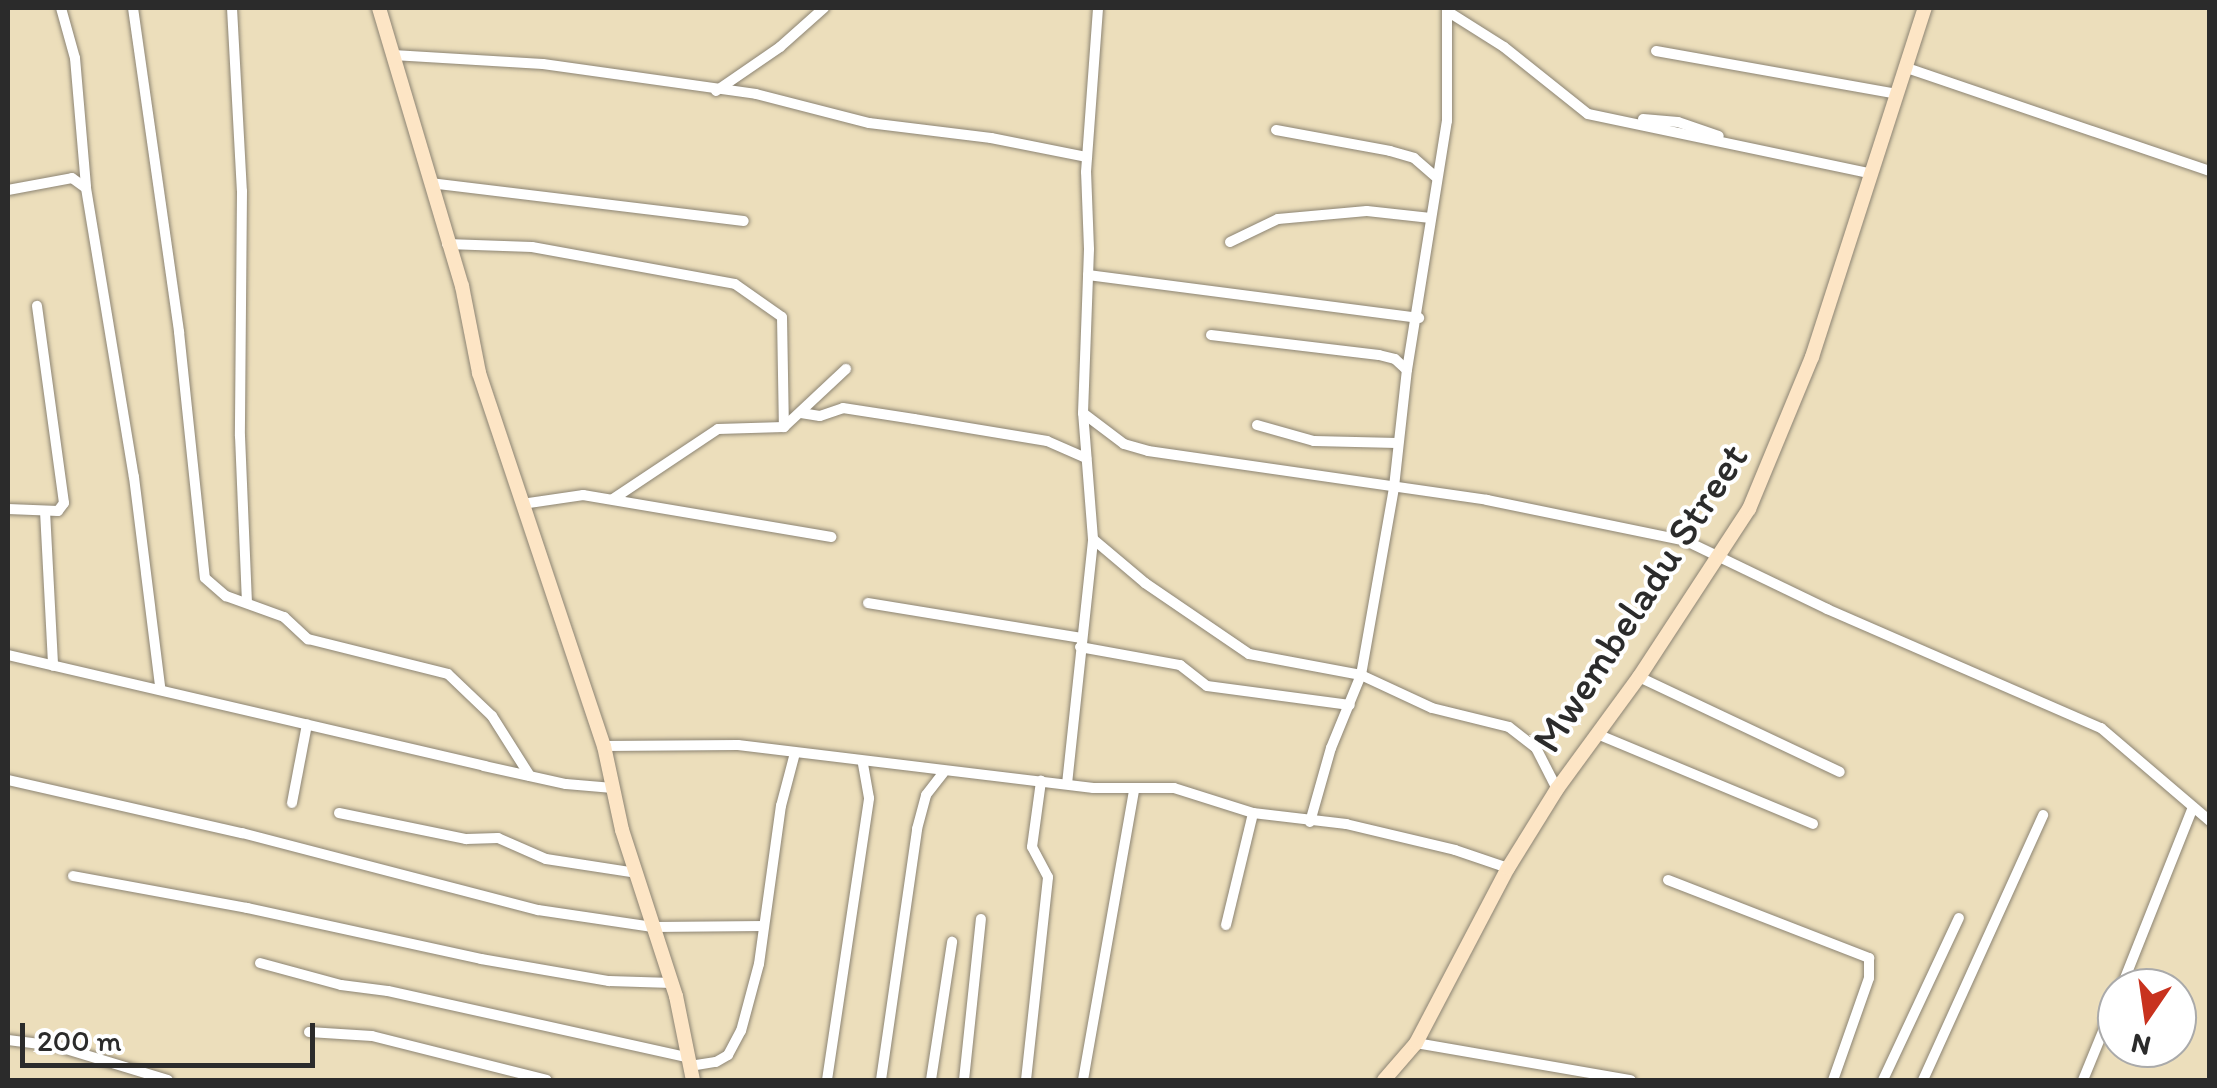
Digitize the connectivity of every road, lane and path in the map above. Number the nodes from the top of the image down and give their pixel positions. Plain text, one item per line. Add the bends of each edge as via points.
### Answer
1 (61, 8) edge
2 (132, 8) edge
3 (232, 8) edge
4 (380, 8) edge
5 (824, 8) edge
6 (1098, 8) edge
7 (1925, 8) edge
8 (1447, 9) edge
9 (1656, 51) dead end
10 (394, 55) junction
11 (1904, 66) junction
12 (716, 90) junction
13 (1898, 94) junction
14 (1276, 130) dead end
15 (1087, 157) junction
16 (2210, 171) edge
17 (1868, 173) junction
18 (1436, 177) junction
19 (430, 183) junction
20 (86, 188) junction
21 (8, 190) edge
22 (1432, 218) junction
23 (744, 221) dead end
24 (1230, 242) dead end
25 (447, 244) junction
26 (1088, 275) junction
27 (36, 306) dead end
28 (1419, 318) junction
29 (1211, 335) dead end
30 (846, 368) dead end
31 (1407, 370) junction
32 (801, 413) junction
33 (1083, 413) junction
34 (1257, 424) dead end
35 (784, 427) junction
36 (1396, 443) junction
37 (1086, 458) junction
38 (1394, 487) junction
39 (612, 500) junction
40 (522, 504) junction
41 (8, 509) edge
42 (45, 512) junction
43 (831, 537) dead end
44 (1093, 538) junction
45 (1718, 556) junction
46 (247, 602) junction
47 (868, 603) dead end
48 (1080, 642) junction
49 (8, 656) edge
50 (54, 666) junction
51 (1361, 675) junction
52 (1639, 677) junction
53 (160, 687) junction
54 (1350, 706) junction
55 (307, 724) junction
56 (1597, 734) junction
57 (604, 746) junction
58 (795, 753) junction
59 (864, 762) junction
60 (1840, 772) dead end
61 (943, 773) junction
62 (530, 776) junction
63 (8, 780) edge
64 (1041, 781) junction
65 (1067, 784) junction
66 (612, 788) junction
67 (1558, 789) junction
68 (1134, 792) junction
69 (292, 803) dead end
70 (2192, 810) junction
71 (338, 813) dead end
72 (1253, 813) junction
73 (2043, 815) dead end
74 (2210, 821) edge
75 (1310, 822) junction
76 (1813, 824) dead end
77 (1508, 868) junction
78 (636, 873) junction
79 (72, 876) dead end
80 (1668, 880) dead end
81 (981, 918) dead end
82 (1959, 918) dead end
83 (1226, 925) dead end
84 (764, 926) junction
85 (653, 927) junction
86 (952, 942) dead end
87 (260, 963) dead end
88 (2129, 968) edge
89 (672, 983) junction
90 (310, 1032) dead end
91 (8, 1040) edge
92 (1416, 1043) junction
93 (2097, 1046) edge
94 (691, 1068) edge
95 (168, 1080) edge
96 (547, 1080) edge
97 (827, 1080) edge
98 (882, 1080) edge
99 (931, 1080) edge
100 (964, 1080) edge
101 (1026, 1080) edge
102 (1083, 1080) edge
103 (1384, 1080) edge
104 (1631, 1080) edge
105 (1833, 1080) edge
106 (1882, 1080) edge
107 (1923, 1080) edge
108 (2083, 1080) edge

1 - 20 street via 77,74
2 - 46 street via 179,332 202,567 212,588
3 - 46 street via 242,191
4 - 10 street
5 - 12 street
6 - 15 street
7 - 11 street, Mwembeladu Street
8 - 17 street via 1577,109
8 - 18 street via 1447,121
9 - 13 street
10 - 12 street via 543,64
10 - 19 street
11 - 13 street, Mwembeladu Street
11 - 16 street
12 - 15 street via 870,123
13 - 17 street, Mwembeladu Street
14 - 18 street via 1414,158
15 - 26 street
17 - 45 street, Mwembeladu Street via 1781,441 1749,510
18 - 22 street
19 - 23 street
19 - 25 street
20 - 21 street via 72,178
20 - 53 street via 134,477
22 - 24 street via 1367,211 1278,219
22 - 28 street
25 - 35 street via 532,247 736,284 782,318
25 - 40 street via 469,312 478,373
26 - 28 street
26 - 33 street
27 - 42 street via 64,499 58,511
28 - 31 street
29 - 31 street via 1380,355
30 - 32 street
31 - 36 street
32 - 35 street
32 - 37 street via 820,416 843,408 900,416 1047,441
33 - 37 street
33 - 38 street via 1124,444 1148,451
34 - 36 street via 1314,441
35 - 39 street via 718,429
36 - 38 street
37 - 44 street
38 - 45 street via 1605,523
38 - 51 street
39 - 40 street via 555,496
39 - 43 street
40 - 57 street
41 - 42 street
42 - 50 street
44 - 48 street
44 - 51 street via 1249,654
45 - 52 street, Mwembeladu Street
45 - 70 street via 2101,728
46 - 62 street via 284,617 308,639 448,674 492,716
47 - 48 street
48 - 54 street via 1180,665 1207,686
48 - 65 street
49 - 50 street
50 - 53 street
51 - 54 street
51 - 67 street via 1432,708 1508,727 1536,748
52 - 56 street, Mwembeladu Street
52 - 60 street
53 - 55 street
54 - 75 street via 1330,748
55 - 62 street
55 - 69 street
56 - 67 street, Mwembeladu Street
56 - 76 street
57 - 58 street via 704,744
57 - 66 street
58 - 59 street
58 - 84 street
59 - 61 street
59 - 97 street via 869,798
61 - 64 street
61 - 98 street via 926,795 917,830
62 - 66 street
63 - 85 street via 538,910
64 - 65 street
64 - 101 street via 1032,847 1048,877
65 - 68 street
66 - 78 street
67 - 77 street, Mwembeladu Street
68 - 72 street via 1188,790
68 - 102 street
70 - 74 street
70 - 88 street
71 - 78 street via 466,839 498,838 546,859
72 - 75 street
72 - 83 street
73 - 107 street
75 - 77 street via 1346,824
77 - 92 street, Mwembeladu Street
78 - 85 street
79 - 89 street via 480,959 609,981
80 - 105 street via 1869,958 1869,978
81 - 100 street
82 - 106 street
84 - 85 street
84 - 94 street via 741,1030 728,1054
85 - 89 street
86 - 99 street
87 - 94 street
89 - 94 street
90 - 96 street via 372,1036
91 - 95 street via 56,1046
92 - 103 street, Mwembeladu Street
92 - 104 street
93 - 108 street

